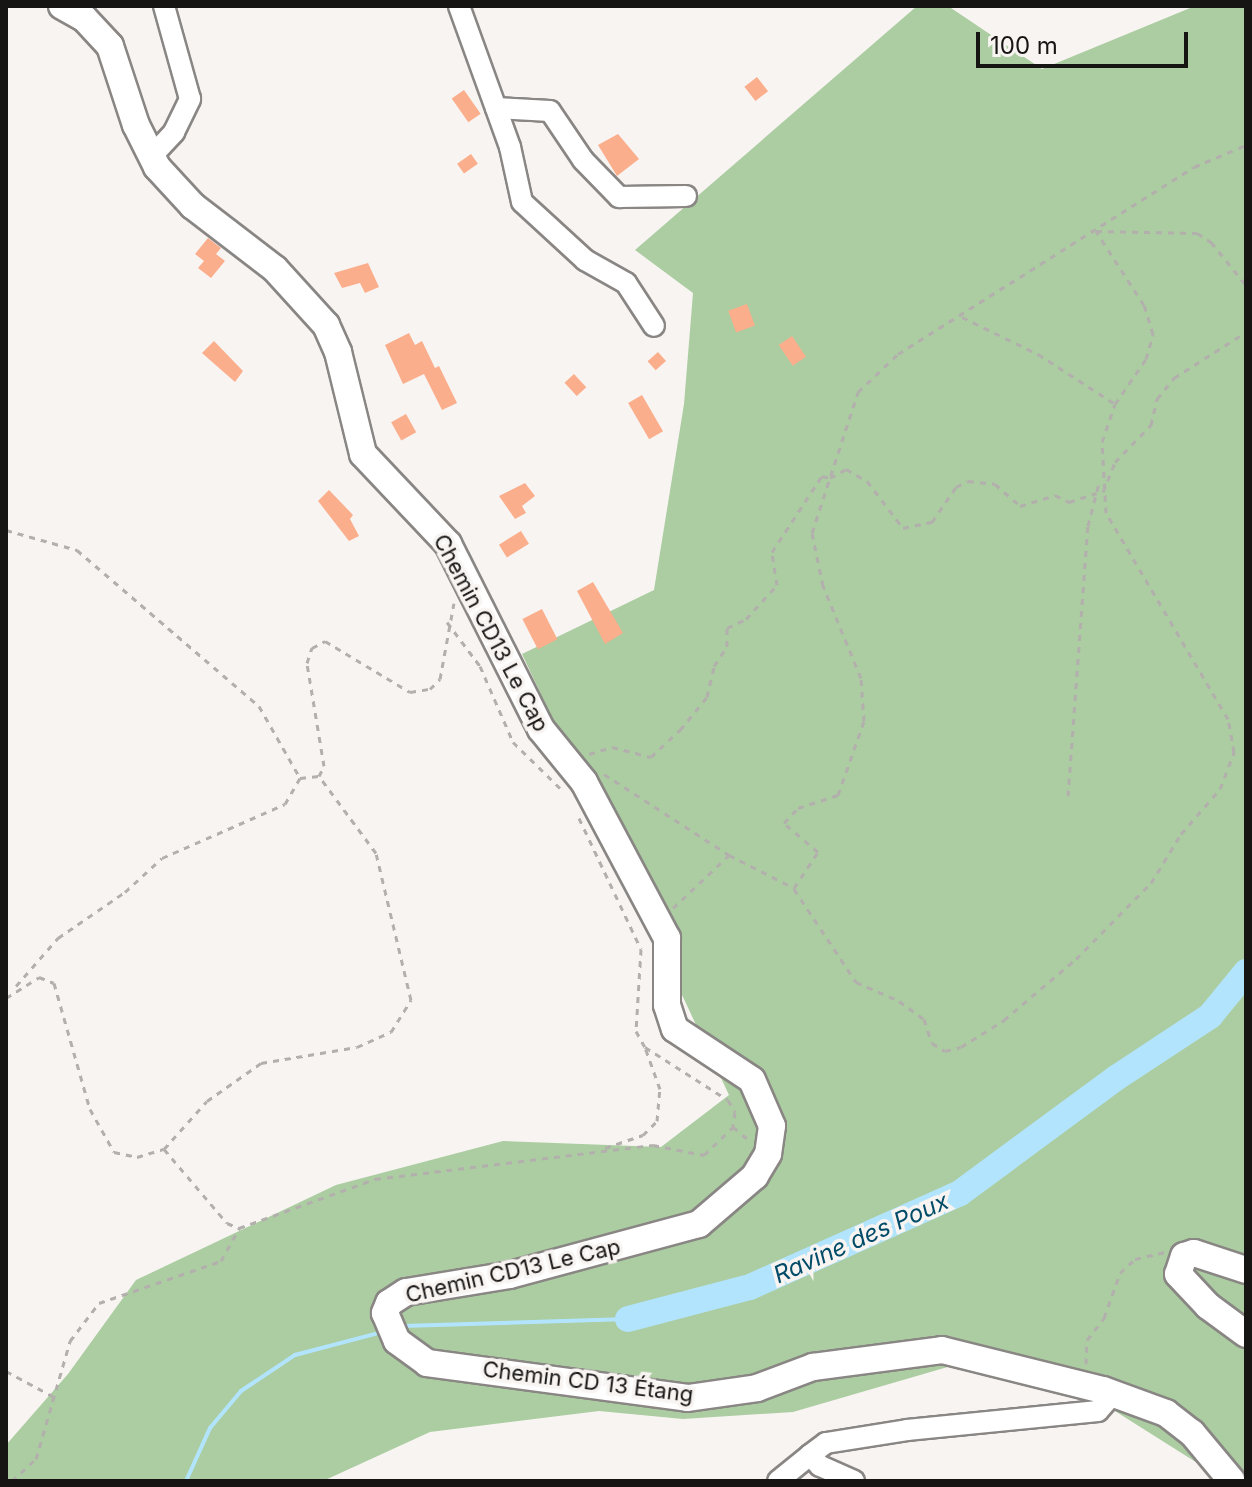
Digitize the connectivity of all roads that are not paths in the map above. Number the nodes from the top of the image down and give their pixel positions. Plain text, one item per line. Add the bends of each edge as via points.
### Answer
1 (62, 6) edge
2 (164, 6) edge
3 (459, 6) edge
4 (496, 108) junction
5 (151, 157) junction
6 (686, 196) dead end
7 (654, 326) dead end
8 (1246, 1270) edge
9 (391, 1333) joint
10 (1246, 1334) edge
11 (1108, 1392) junction
12 (810, 1455) junction
13 (778, 1481) edge
14 (854, 1481) edge
15 (1232, 1481) edge

1 - 5 main road, Chemin CD13 Le Cap via 84,18 110,46
2 - 5 street via 190,99 174,132
3 - 4 street
4 - 6 street via 550,111 583,160 619,197
4 - 7 street via 522,202 573,251 626,283
5 - 9 main road, Chemin CD13 Le Cap via 193,206 310,303 338,352 363,454 448,544 541,729 583,764 670,949 670,1018 683,1038 752,1080 772,1126 768,1154 736,1196 699,1224 510,1275 406,1292 389,1303 385,1313
8 - 10 main road via 1204,1255 1184,1256 1178,1274
9 - 11 main road, Chemin CD 13 Étang via 408,1353 427,1363 688,1398 757,1388 813,1367 942,1350
11 - 12 street via 1098,1411 907,1430 826,1443
11 - 15 main road, Chemin CD 13 Étang via 1166,1413 1192,1433
12 - 13 street
12 - 14 street via 820,1466

